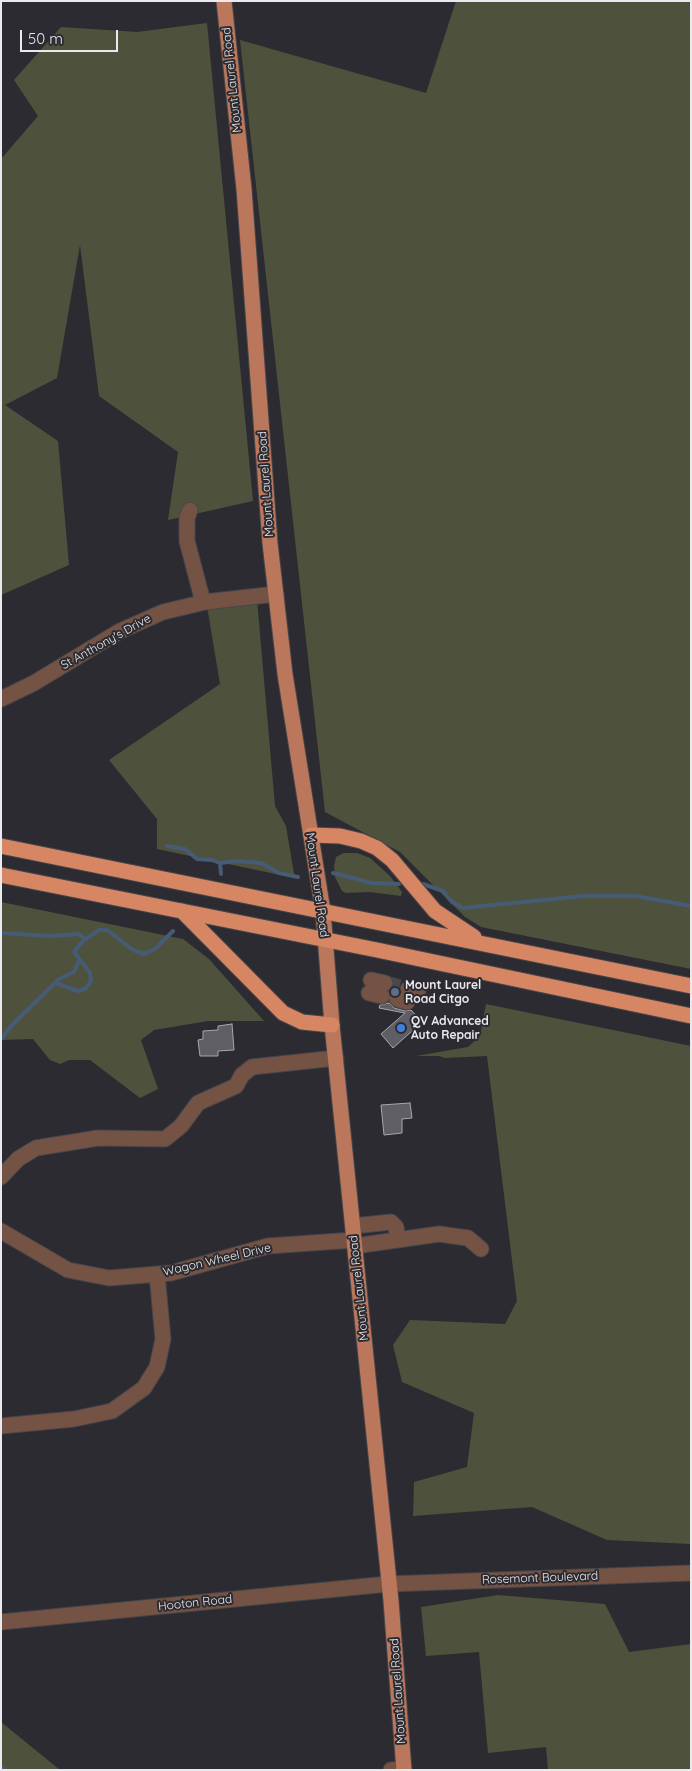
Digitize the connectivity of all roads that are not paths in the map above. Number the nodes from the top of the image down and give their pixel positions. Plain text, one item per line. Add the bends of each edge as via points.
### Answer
1 (224, 1) edge
2 (190, 510) dead end
3 (276, 594) junction
4 (203, 602) junction
5 (1, 699) edge
6 (311, 835) junction
7 (1, 846) edge
8 (1, 875) edge
9 (182, 910) junction
10 (323, 911) junction
11 (325, 940) junction
12 (484, 943) junction
13 (691, 986) edge
14 (691, 1016) edge
15 (332, 1025) junction
16 (336, 1058) junction
17 (1, 1177) edge
18 (1, 1230) edge
19 (354, 1237) junction
20 (481, 1249) dead end
21 (157, 1274) junction
22 (1, 1426) edge
23 (691, 1573) edge
24 (388, 1584) junction
25 (1, 1622) edge
26 (400, 1769) edge

1 - 3 main road, Mount Laurel Road via 244,189
2 - 4 street via 187,541
3 - 4 street, St Anthony's Drive
3 - 6 main road, Mount Laurel Road via 285,674
4 - 5 street, St Anthony's Drive via 141,620
6 - 10 main road, Mount Laurel Road
6 - 12 highway via 340,836 377,848 398,867 435,911
7 - 10 highway
8 - 9 highway
9 - 11 highway
9 - 15 highway via 283,1013 302,1022
10 - 11 main road, Mount Laurel Road
10 - 12 highway
11 - 14 highway
11 - 15 main road, Mount Laurel Road
12 - 13 highway
15 - 16 main road, Mount Laurel Road
16 - 17 street via 252,1067 236,1086 198,1103 181,1126 165,1139 98,1138 36,1148 18,1159
16 - 19 main road, Mount Laurel Road
18 - 21 street, Wagon Wheel Drive via 48,1260 75,1272 108,1278
19 - 20 street, Wagon Wheel Drive via 398,1240 439,1234 468,1238
19 - 21 street, Wagon Wheel Drive via 268,1246 194,1268
19 - 24 main road, Mount Laurel Road
21 - 22 street via 164,1339 157,1367 144,1388 112,1411 74,1419
23 - 24 street, Rosemont Boulevard
24 - 25 street, Hooton Road
24 - 26 main road, Mount Laurel Road

